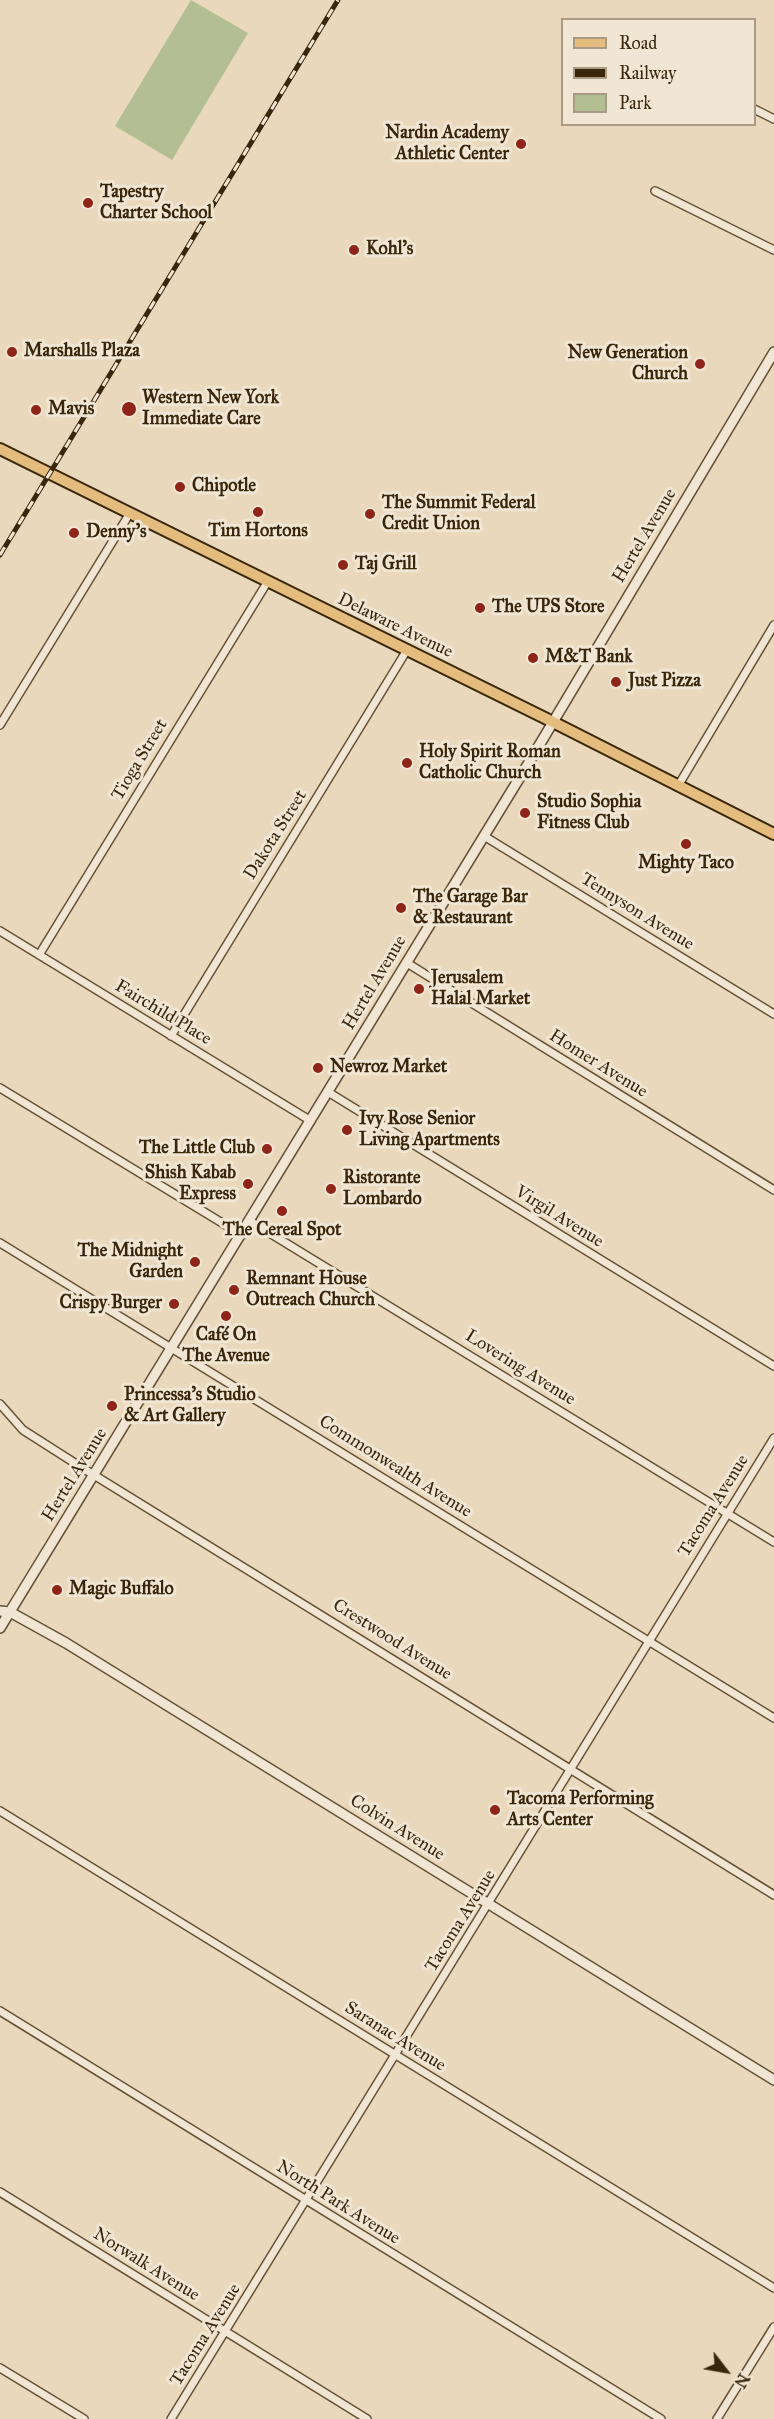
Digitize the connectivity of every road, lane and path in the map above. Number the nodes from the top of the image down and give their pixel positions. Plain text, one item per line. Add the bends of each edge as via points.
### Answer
1 (756, 110) edge
2 (774, 119) edge
3 (655, 191) dead end
4 (774, 250) edge
5 (774, 352) edge
6 (0, 450) edge
7 (130, 513) junction
8 (268, 581) junction
9 (774, 625) edge
10 (406, 650) junction
11 (553, 722) junction
12 (0, 725) edge
13 (678, 786) junction
14 (774, 834) edge
15 (484, 836) junction
16 (0, 931) edge
17 (39, 955) junction
18 (407, 963) junction
19 (774, 1014) edge
20 (171, 1036) junction
21 (0, 1088) edge
22 (328, 1092) junction
23 (311, 1121) junction
24 (774, 1190) edge
25 (250, 1221) junction
26 (242, 1235) junction
27 (0, 1243) edge
28 (173, 1348) junction
29 (774, 1366) edge
30 (0, 1404) edge
31 (774, 1438) edge
32 (95, 1476) junction
33 (727, 1513) junction
34 (774, 1542) edge
35 (5, 1611) edge
36 (0, 1628) edge
37 (650, 1642) junction
38 (774, 1718) edge
39 (571, 1769) junction
40 (0, 1811) edge
41 (774, 1895) edge
42 (489, 1904) junction
43 (0, 2011) edge
44 (396, 2055) junction
45 (774, 2080) edge
46 (0, 2192) edge
47 (306, 2201) junction
48 (774, 2288) edge
49 (774, 2327) edge
50 (225, 2331) junction
51 (0, 2368) edge
52 (84, 2419) edge
53 (171, 2419) edge
54 (367, 2419) edge
55 (661, 2419) edge
56 (717, 2419) edge

1 - 2 street
3 - 4 street
5 - 11 street, Hertel Avenue
6 - 7 main road, Delaware Avenue
7 - 8 main road, Delaware Avenue
7 - 12 street
8 - 10 main road, Delaware Avenue
8 - 17 street, Tioga Street
9 - 13 street
10 - 11 main road, Delaware Avenue
10 - 20 street, Dakota Street
11 - 13 main road, Delaware Avenue
11 - 15 street, Hertel Avenue
13 - 14 main road, Delaware Avenue
15 - 18 street, Hertel Avenue
15 - 19 street, Tennyson Avenue
16 - 17 street, Fairchild Place
17 - 20 street, Fairchild Place
18 - 22 street, Hertel Avenue
18 - 24 street, Homer Avenue
20 - 23 street, Fairchild Place
21 - 26 street
22 - 23 street, Hertel Avenue
22 - 29 street, Virgil Avenue
23 - 25 street, Hertel Avenue
25 - 26 street, Hertel Avenue
25 - 33 street, Lovering Avenue
26 - 28 street, Hertel Avenue
27 - 28 street, Commonwealth Avenue
28 - 32 street, Hertel Avenue
28 - 37 street, Commonwealth Avenue
30 - 32 street, Crestwood Avenue via 23,1430
31 - 33 street, Tacoma Avenue
32 - 35 street, Hertel Avenue
32 - 39 street, Crestwood Avenue
33 - 34 street, Lovering Avenue
33 - 37 street, Tacoma Avenue
35 - 36 street, Hertel Avenue
35 - 42 street, Colvin Avenue via 58,1638
37 - 38 street, Commonwealth Avenue
37 - 39 street, Tacoma Avenue
39 - 41 street, Crestwood Avenue
39 - 42 street, Tacoma Avenue
40 - 44 street, Saranac Avenue
42 - 44 street, Tacoma Avenue
42 - 45 street, Colvin Avenue
43 - 47 street, North Park Avenue
44 - 47 street, Tacoma Avenue
44 - 48 street, Saranac Avenue
46 - 50 street, Norwalk Avenue
47 - 50 street, Tacoma Avenue
47 - 55 street, North Park Avenue
49 - 56 street
50 - 53 street, Tacoma Avenue
50 - 54 street, Norwalk Avenue
51 - 52 street

